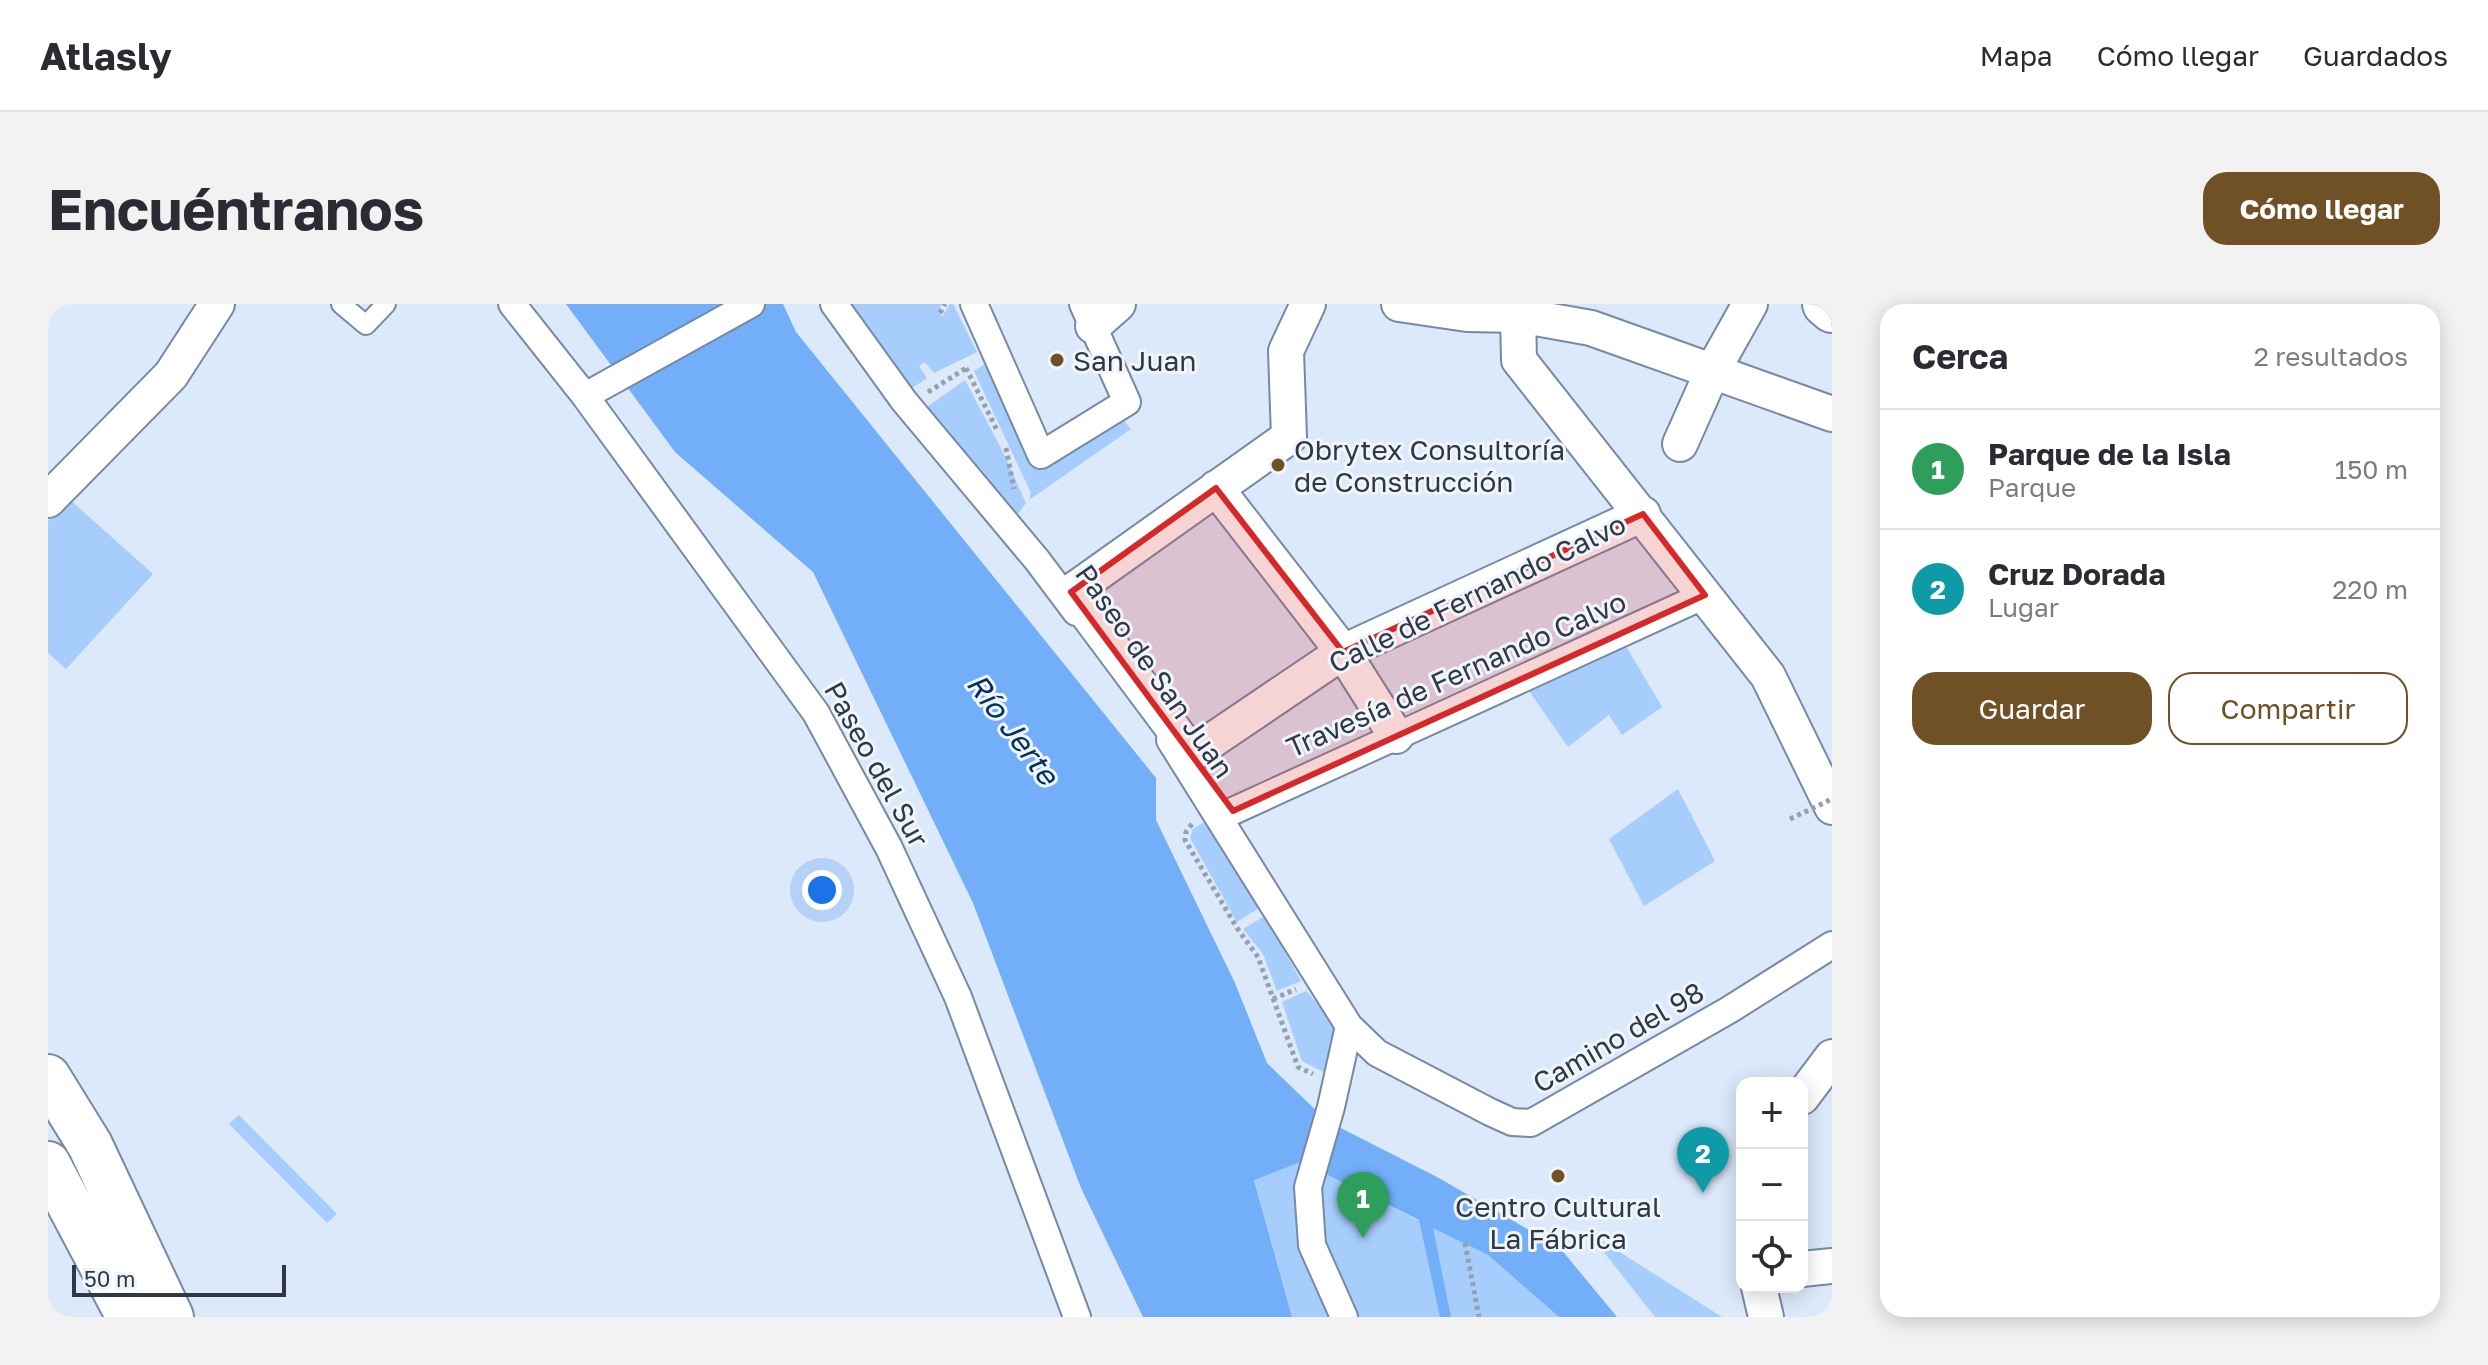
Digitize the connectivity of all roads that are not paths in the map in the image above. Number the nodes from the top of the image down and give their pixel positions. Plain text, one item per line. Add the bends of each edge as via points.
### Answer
1 (217, 304) edge
2 (341, 304) edge
3 (386, 304) edge
4 (512, 304) edge
5 (751, 304) edge
6 (834, 304) edge
7 (974, 304) edge
8 (1308, 304) edge
9 (1399, 304) edge
10 (1750, 304) edge
11 (1825, 304) edge
12 (1517, 308) edge
13 (1832, 310) edge
14 (1098, 311) edge
15 (1713, 370) junction
16 (585, 396) junction
17 (1832, 414) edge
18 (1680, 444) dead end
19 (1216, 488) junction
20 (48, 500) edge
21 (1643, 514) junction
22 (1020, 524) road end
23 (1071, 592) junction
24 (1705, 595) junction
25 (1343, 652) junction
26 (1396, 736) junction
27 (1192, 754) junction
28 (1832, 807) edge
29 (1223, 810) junction
30 (1832, 945) edge
31 (1349, 1026) junction
32 (1832, 1057) edge
33 (48, 1077) edge
34 (1808, 1089) edge
35 (48, 1164) edge
36 (1832, 1266) edge
37 (1808, 1268) edge
38 (1760, 1293) edge
39 (129, 1317) edge
40 (171, 1317) edge
41 (1077, 1317) edge
42 (1344, 1317) edge
43 (1766, 1317) edge

1 - 20 street via 171,375
2 - 3 lane via 366,325
4 - 16 street, Paseo del Sur
5 - 16 street
6 - 29 street, Paseo de San Juan via 908,407 1037,560
7 - 14 street via 1041,455 1127,402
8 - 19 street via 1286,351 1289,437
9 - 12 street via 1467,314
10 - 15 street
11 - 13 main road
12 - 15 street
12 - 21 street via 1519,360
15 - 17 street
15 - 18 street
16 - 41 street, Paseo del Sur via 816,713 889,848 958,997
19 - 23 street
19 - 25 street
21 - 24 street
21 - 25 street, Calle de Fernando Calvo
22 - 23 street
23 - 27 street
24 - 26 street, Travesía de Fernando Calvo
24 - 28 street via 1768,676
25 - 26 street
25 - 27 street, Calle de Fernando Calvo
26 - 29 street, Travesía de Fernando Calvo
27 - 29 street
29 - 31 street via 1243,858
30 - 31 street, Camino del 98 via 1531,1123 1490,1112 1377,1053
31 - 42 street via 1308,1187 1312,1245
32 - 34 street
33 - 40 main road via 90,1145
35 - 39 main road
36 - 37 street
38 - 43 street

